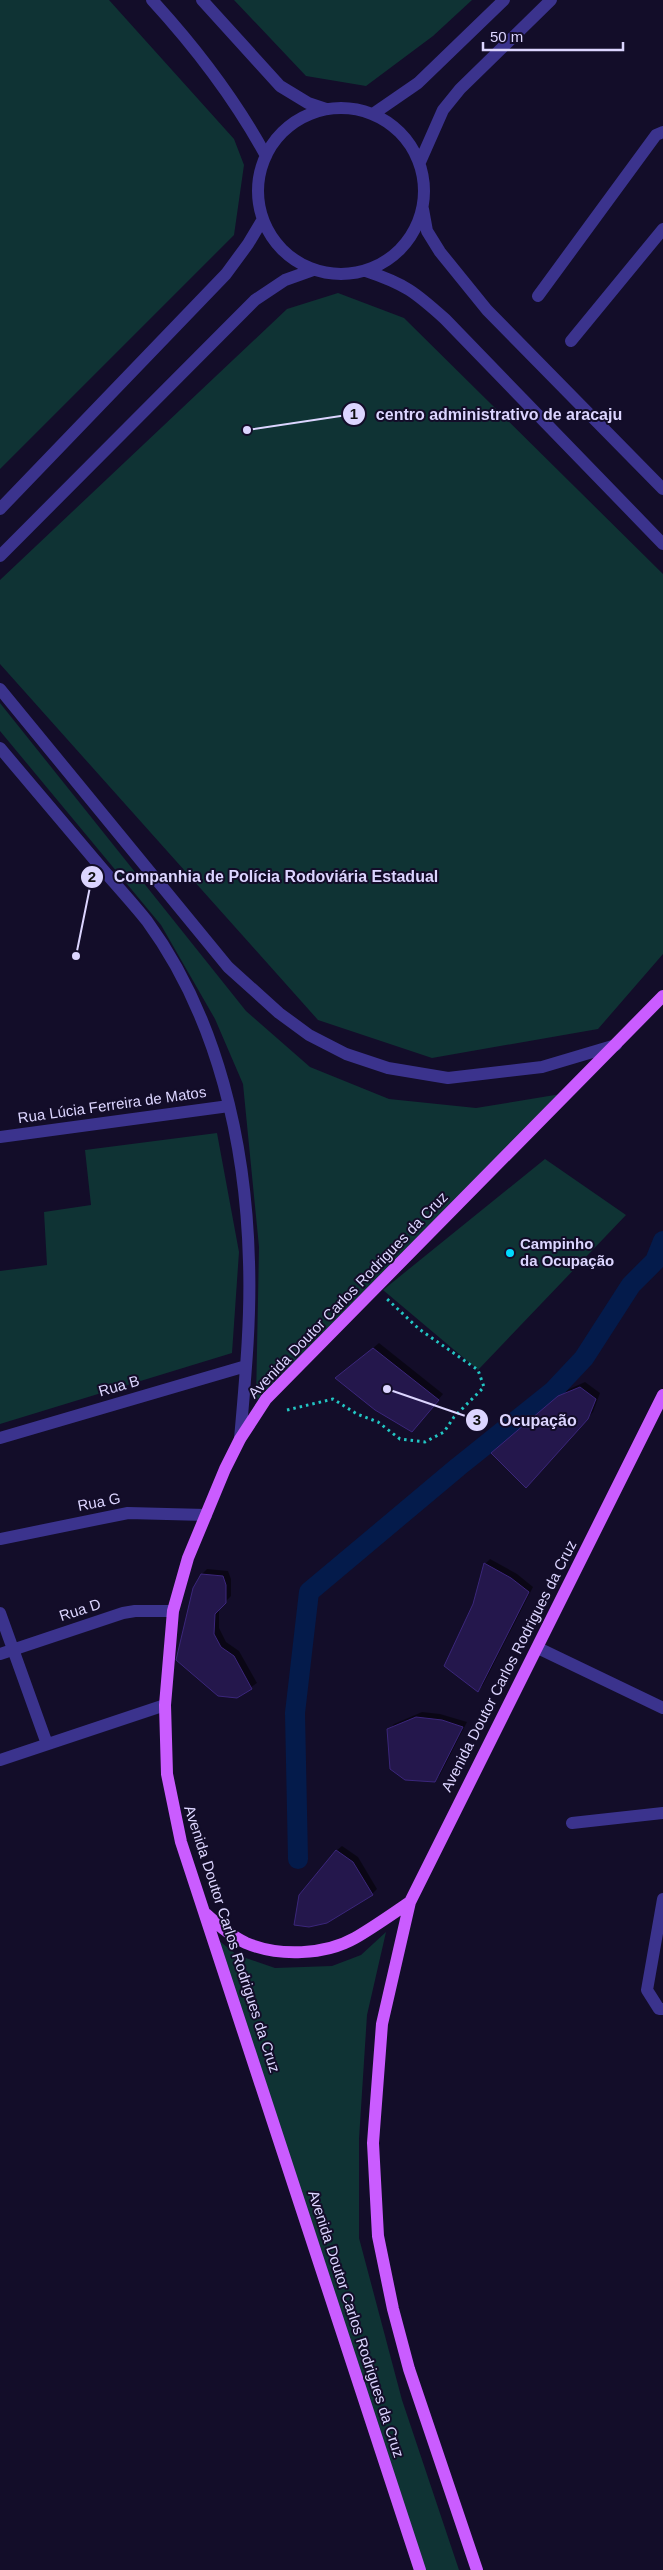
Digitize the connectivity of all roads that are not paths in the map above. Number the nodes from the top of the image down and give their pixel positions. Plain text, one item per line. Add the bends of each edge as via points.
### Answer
1 (152, 0) edge
2 (202, 0) edge
3 (504, 0) edge
4 (551, 0) edge
5 (326, 109) junction
6 (374, 114) junction
7 (663, 132) edge
8 (266, 156) junction
9 (420, 162) junction
10 (423, 208) junction
11 (263, 219) junction
12 (663, 229) edge
13 (313, 270) junction
14 (366, 271) junction
15 (538, 296) dead end
16 (571, 341) dead end
17 (663, 489) edge
18 (0, 509) edge
19 (663, 544) edge
20 (0, 556) edge
21 (0, 689) edge
22 (0, 748) edge
23 (663, 996) edge
24 (616, 1045) junction
25 (229, 1106) junction
26 (0, 1137) edge
27 (246, 1366) junction
28 (663, 1395) edge
29 (0, 1438) edge
30 (240, 1439) junction
31 (206, 1515) junction
32 (0, 1540) edge
33 (173, 1611) junction
34 (0, 1613) edge
35 (538, 1648) junction
36 (14, 1650) junction
37 (0, 1654) edge
38 (165, 1705) junction
39 (663, 1708) edge
40 (47, 1744) junction
41 (0, 1760) edge
42 (663, 1814) edge
43 (572, 1823) dead end
44 (663, 1898) edge
45 (410, 1902) junction
46 (206, 1914) junction
47 (663, 2009) edge
48 (420, 2570) edge
49 (477, 2570) edge

1 - 8 street via 221,83
2 - 5 street via 280,86 308,103
3 - 6 street via 418,83
4 - 9 street via 460,89 443,110
5 - 6 street via 350,108
5 - 8 street via 301,118 280,134
6 - 9 street via 409,142
7 - 15 street via 656,135
8 - 11 street via 259,176 258,198
9 - 10 street
10 - 14 street via 412,235 392,258
10 - 17 street via 427,231 440,252 487,310
11 - 13 street via 274,240 291,258
11 - 18 street via 226,274
12 - 16 street
13 - 14 street via 339,275
13 - 20 street via 285,280 256,300
14 - 19 street via 398,282 446,319
21 - 24 street via 228,967 309,1035 346,1054 388,1068 448,1078 542,1067
22 - 25 street via 147,921 193,1000 219,1068
23 - 24 main road, Avenida Doutor Carlos Rodrigues da Cruz
24 - 30 main road, Avenida Doutor Carlos Rodrigues da Cruz via 266,1399
25 - 26 street, Rua Lúcia Ferreira de Matos
25 - 27 street via 242,1177 249,1263
27 - 29 street, Rua B
27 - 30 street
28 - 35 main road, Avenida Doutor Carlos Rodrigues da Cruz
30 - 31 main road, Avenida Doutor Carlos Rodrigues da Cruz
31 - 32 street, Rua G via 117,1514
31 - 33 main road, Avenida Doutor Carlos Rodrigues da Cruz via 188,1558
33 - 36 street, Rua D via 123,1613
33 - 38 main road, Avenida Doutor Carlos Rodrigues da Cruz
34 - 36 street
35 - 39 street
35 - 45 main road, Avenida Doutor Carlos Rodrigues da Cruz
36 - 37 street, Rua D
36 - 40 street
38 - 40 street
38 - 46 main road, Avenida Doutor Carlos Rodrigues da Cruz via 166,1774 170,1795 181,1842
40 - 41 street
42 - 43 street
44 - 47 street via 647,1990
45 - 46 main road via 354,1939 321,1950 291,1952 248,1944
45 - 49 main road, Avenida Doutor Carlos Rodrigues da Cruz via 382,2024 373,2143 378,2236 409,2369
46 - 48 main road, Avenida Doutor Carlos Rodrigues da Cruz

